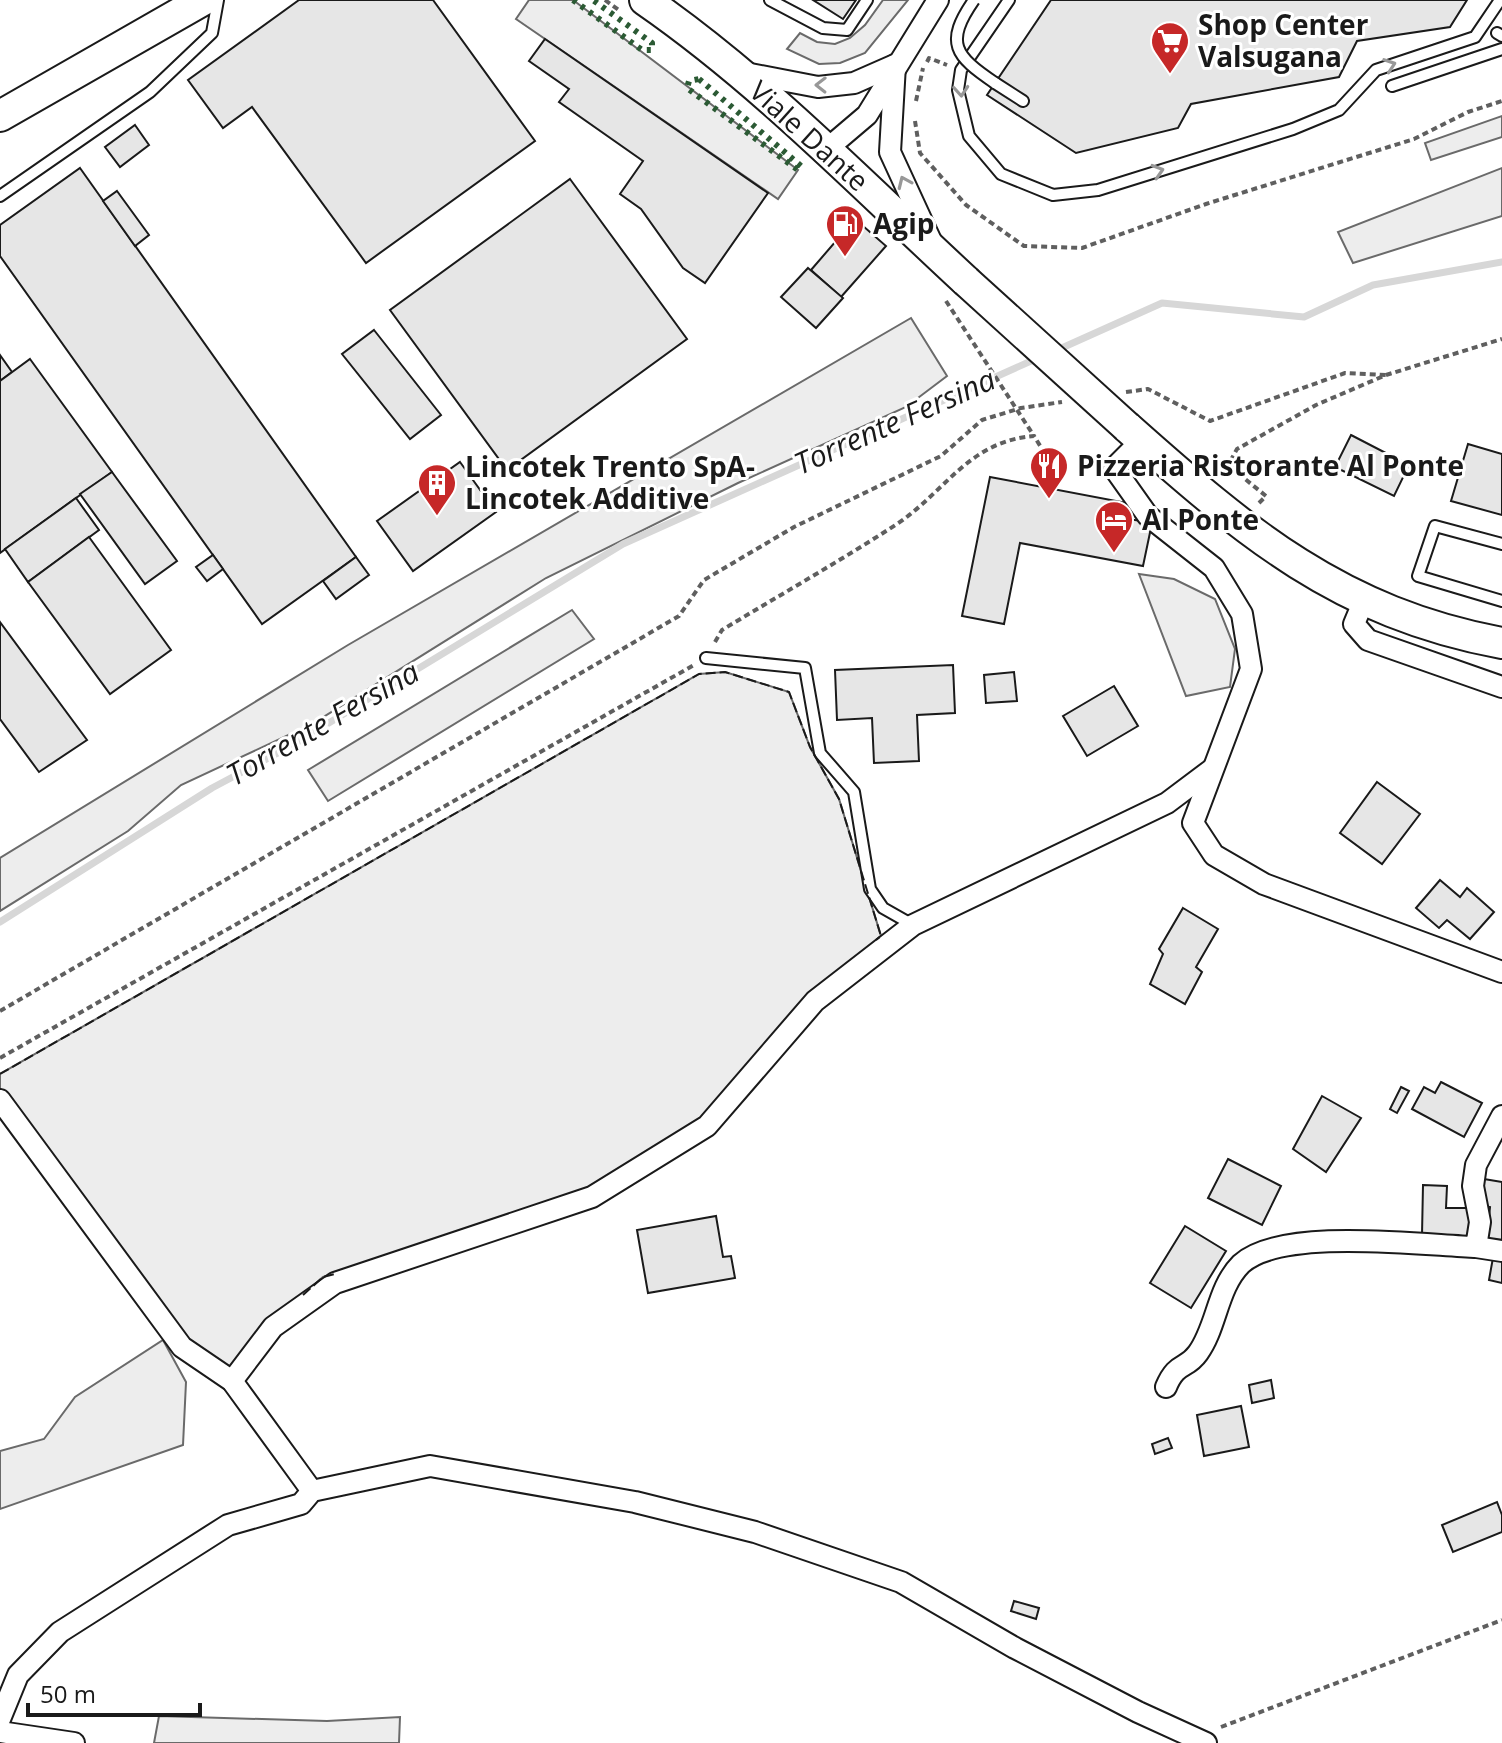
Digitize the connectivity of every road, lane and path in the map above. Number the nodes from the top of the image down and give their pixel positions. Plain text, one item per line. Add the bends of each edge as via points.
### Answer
1 (203, 0) edge
2 (218, 0) edge
3 (645, 0) edge
4 (770, 0) edge
5 (867, 0) edge
6 (938, 0) edge
7 (974, 0) edge
8 (1009, 0) edge
9 (1500, 0) edge
10 (1502, 49) edge
11 (904, 64) junction
12 (950, 66) dead end
13 (738, 72) junction
14 (1392, 86) dead end
15 (1023, 101) dead end
16 (0, 116) edge
17 (827, 149) junction
18 (0, 196) edge
19 (937, 253) junction
20 (955, 289) junction
21 (1502, 339) edge
22 (1386, 375) junction
23 (1120, 393) dead end
24 (1063, 401) dead end
25 (1135, 434) junction
26 (1034, 436) junction
27 (1049, 460) dead end
28 (1253, 510) dead end
29 (1502, 544) edge
30 (1364, 600) junction
31 (1502, 601) edge
32 (1502, 643) edge
33 (706, 658) junction
34 (1502, 687) edge
35 (1211, 770) junction
36 (913, 925) junction
37 (1502, 972) edge
38 (0, 1011) edge
39 (0, 1058) edge
40 (0, 1100) edge
41 (1502, 1116) edge
42 (1476, 1247) junction
43 (1502, 1251) edge
44 (232, 1381) junction
45 (1166, 1387) dead end
46 (312, 1491) junction
47 (1502, 1620) edge
48 (0, 1719) edge
49 (0, 1732) edge
50 (1199, 1741) edge
51 (74, 1743) edge

1 - 16 main road
2 - 18 lane via 212,33 150,92
3 - 13 main road, Viale Dante
4 - 5 lane via 823,28 847,30
6 - 11 street
7 - 15 lane, bridge via 956,29 958,52 967,64
8 -> 9 lane via 961,70 958,90 969,136 1001,174 1053,195 1098,190 1339,110 1376,70 1475,37
10 - 14 lane
11 - 12 path via 923,68 929,58
11 -> 13 street via 854,83 818,87
11 - 17 street via 867,115
19 -> 11 street via 890,152
13 - 17 main road, Viale Dante
17 - 19 main road, Viale Dante
19 - 20 main road, Viale Dante
20 - 25 main road, Viale Dante, bridge
20 - 26 path, bridge
21 - 22 path
22 - 23 path via 1345,373 1210,421 1148,389
22 - 28 path via 1316,405 1237,449 1234,470 1266,496
24 - 38 path via 982,420 941,456 794,527 704,580 679,616
25 - 30 main road, Viale Dante via 1280,553
25 - 35 street via 1114,468 1148,516 1214,568 1242,614 1251,669
26 - 27 path
26 - 33 path via 1010,438 969,459 898,523 722,630
29 - 31 lane via 1435,526 1418,576
30 - 32 main road, Viale Dante via 1439,630
30 - 34 street via 1354,624 1368,640
33 - 36 lane via 805,668 820,753 854,792 870,889 883,908
33 - 39 path
35 - 36 street via 1167,803
35 - 37 street via 1193,823 1214,855 1264,884
36 - 44 street via 815,1001 707,1126 592,1197 335,1283 273,1327
40 - 44 street via 182,1347
41 - 42 street via 1476,1165
42 - 43 street
42 - 45 street via 1316,1241 1272,1246 1241,1265 1219,1301 1198,1354 1173,1370
44 - 46 street
46 - 48 street via 301,1504 228,1525 60,1632 18,1675
46 - 50 street via 430,1466 635,1502 755,1532 901,1582 1015,1648
47 - 50 path via 1289,1699
49 - 51 street

